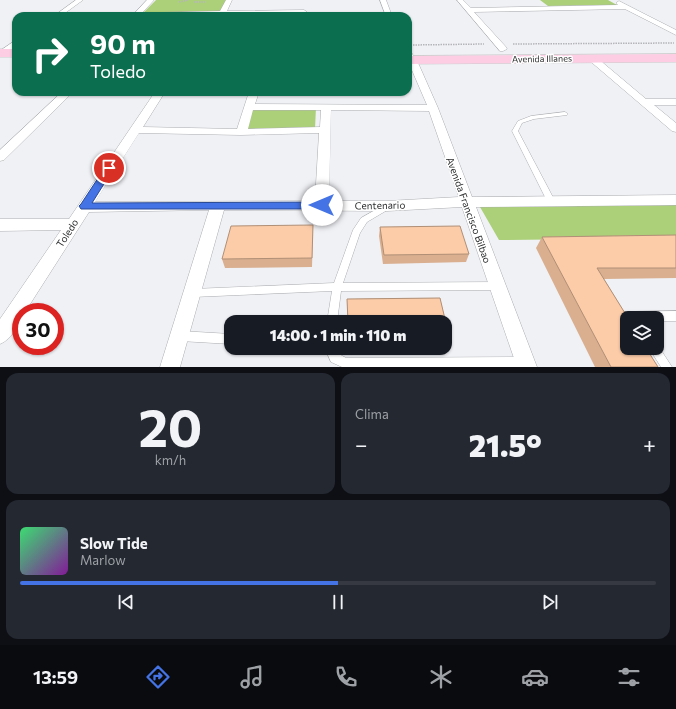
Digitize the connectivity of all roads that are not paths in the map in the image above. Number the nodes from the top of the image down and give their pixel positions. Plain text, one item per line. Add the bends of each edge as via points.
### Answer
1 (80, 0) edge
2 (151, 0) edge
3 (229, 0) edge
4 (382, 0) edge
5 (460, 0) edge
6 (535, 0) edge
7 (613, 0) edge
8 (626, 7) junction
9 (547, 9) junction
10 (469, 10) junction
11 (304, 11) edge
12 (63, 12) edge
13 (139, 12) edge
14 (223, 12) edge
15 (277, 12) edge
16 (387, 12) edge
17 (676, 33) edge
18 (501, 47) junction
19 (12, 48) edge
20 (676, 49) edge
21 (4, 56) edge
22 (412, 56) edge
23 (412, 56) edge
24 (676, 58) edge
25 (593, 59) junction
26 (412, 63) edge
27 (64, 96) edge
28 (157, 96) edge
29 (253, 96) edge
30 (644, 102) junction
31 (676, 102) edge
32 (249, 107) junction
33 (326, 108) junction
34 (432, 108) junction
35 (565, 114) dead end
36 (676, 129) edge
37 (134, 130) junction
38 (326, 130) junction
39 (241, 132) junction
40 (0, 157) edge
41 (676, 200) edge
42 (466, 202) junction
43 (552, 203) junction
44 (218, 205) junction
45 (322, 205) junction
46 (84, 206) junction
47 (387, 206) junction
48 (73, 224) junction
49 (0, 225) edge
50 (497, 286) junction
51 (337, 287) junction
52 (193, 293) junction
53 (333, 315) edge
54 (664, 316) edge
55 (676, 316) edge
56 (0, 335) edge
57 (180, 336) junction
58 (224, 339) edge
59 (334, 355) edge
60 (659, 355) edge
61 (526, 364) edge
62 (170, 367) edge
63 (667, 367) edge

1 - 12 street
2 - 13 street
3 - 14 street
4 - 16 street
5 - 10 street
6 - 9 street
7 - 8 street
8 - 9 street
8 - 17 street
9 - 10 street
10 - 18 street
11 - 15 street
18 - 20 main road, Avenida Illanes
18 - 22 main road, Avenida Illanes
19 - 21 street
23 - 25 main road, Avenida Illanes
24 - 25 main road, Avenida Illanes
25 - 30 street
26 - 34 street, Avenida Francisco Bilbao
27 - 40 street
28 - 37 street, Toledo
29 - 32 street
30 - 31 street
30 - 36 street
32 - 33 street
32 - 39 street
33 - 34 street
33 - 38 street
34 - 42 street, Avenida Francisco Bilbao
35 - 43 lane via 533,117 520,122 515,131
37 - 39 street
37 - 46 street, Toledo
38 - 39 street
38 - 45 street
41 - 43 street, Centenario
42 - 43 street, Centenario
42 - 47 street, Centenario
42 - 50 street, Avenida Francisco Bilbao
44 - 45 street, Centenario
44 - 46 street, Centenario
44 - 52 street via 198,267
45 - 47 street, Centenario
46 - 48 street, Toledo
47 - 51 lane via 364,220 356,232
48 - 49 street
48 - 56 street, Toledo
50 - 51 lane
50 - 61 street, Avenida Francisco Bilbao
51 - 52 lane
51 - 53 lane
52 - 57 street
54 - 55 lane
57 - 58 lane
57 - 62 street
59 - 61 lane via 345,363
60 - 63 lane

